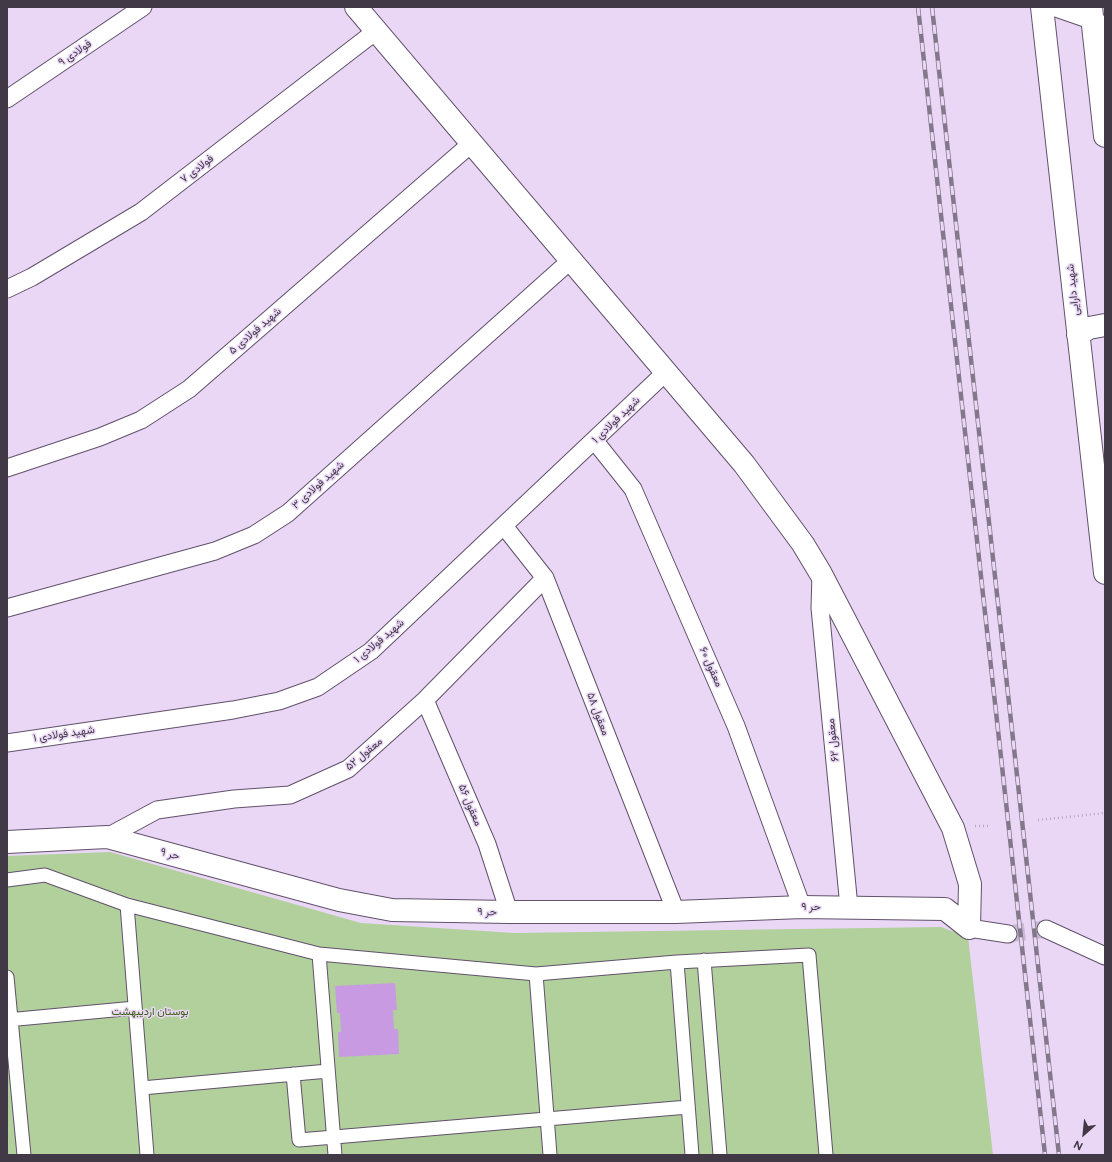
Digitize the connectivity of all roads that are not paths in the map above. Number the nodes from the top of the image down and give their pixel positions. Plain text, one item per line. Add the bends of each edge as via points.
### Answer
1 (143, 7) edge
2 (356, 7) edge
3 (1042, 7) edge
4 (1054, 7) edge
5 (1096, 18) edge
6 (376, 31) junction
7 (7, 99) edge
8 (1105, 136) edge
9 (472, 143) junction
10 (571, 260) junction
11 (7, 289) edge
12 (1105, 325) edge
13 (1078, 336) junction
14 (666, 372) junction
15 (594, 440) junction
16 (7, 468) edge
17 (504, 526) junction
18 (1105, 573) edge
19 (820, 574) junction
20 (545, 578) junction
21 (7, 608) edge
22 (425, 700) junction
23 (7, 743) edge
24 (107, 837) junction
25 (7, 842) edge
26 (7, 880) edge
27 (127, 905) junction
28 (802, 907) junction
29 (850, 907) junction
30 (509, 912) junction
31 (676, 912) junction
32 (969, 928) junction
33 (1046, 929) tunnel mouth
34 (1008, 934) tunnel mouth
35 (318, 954) junction
36 (1105, 956) edge
37 (704, 960) junction
38 (677, 962) junction
39 (536, 974) junction
40 (7, 977) edge
41 (135, 1008) junction
42 (9, 1020) edge
43 (328, 1071) junction
44 (293, 1074) junction
45 (142, 1088) junction
46 (688, 1108) junction
47 (547, 1119) junction
48 (334, 1137) junction
49 (24, 1155) edge
50 (147, 1155) edge
51 (335, 1155) edge
52 (550, 1155) edge
53 (692, 1155) edge
54 (720, 1155) edge
55 (826, 1155) edge

1 - 7 street, فولادی ۹
2 - 6 street
3 - 13 street, شهید دارایی
4 - 5 street
5 - 8 street
6 - 9 street
6 - 11 street, فولادی ۷ via 142,212
9 - 10 street
9 - 16 street, شهید فولادی ۵ via 189,389 141,420 100,437
10 - 14 street
10 - 21 street, شهید فولادی ۳ via 288,513 254,535 215,551
12 - 13 street via 1089,328
13 - 18 street, شهید دارایی
14 - 15 street, شهید فولادی ۱
14 - 19 street via 744,464 802,544
15 - 17 street, شهید فولادی ۱
15 - 28 street, معقول ۶۰ via 633,489 736,726
17 - 20 street, معقول ۵۸
17 - 23 street, شهید فولادی ۱ via 371,651 318,687 279,701 233,710
19 - 29 street, معقول ۶۲ via 820,608
19 - 32 street via 953,828 970,884
20 - 22 street, معقول ۵۲
20 - 31 street, معقول ۵۸
22 - 24 street, معقول ۵۲ via 348,769 290,795 234,799 157,810
22 - 30 street, معقول ۵۶ via 487,844
24 - 25 street, حر ۹
24 - 30 street, حر ۹ via 339,900 392,910
26 - 27 street via 45,875
27 - 35 street
27 - 41 street
28 - 29 street, حر ۹
28 - 31 street, حر ۹
29 - 32 street, حر ۹ via 945,909
30 - 31 street, حر ۹
32 - 34 street
33 - 36 street
35 - 39 street
35 - 43 street
37 - 38 street
37 - 54 street
37 - 55 street via 809,955
38 - 39 street
38 - 46 street
39 - 47 street
40 - 42 street
41 - 42 street
41 - 45 street
42 - 49 street
43 - 44 street
43 - 48 street
44 - 45 street
44 - 48 street via 299,1140
45 - 50 street
46 - 47 street
46 - 53 street
47 - 48 street
47 - 52 street
48 - 51 street

